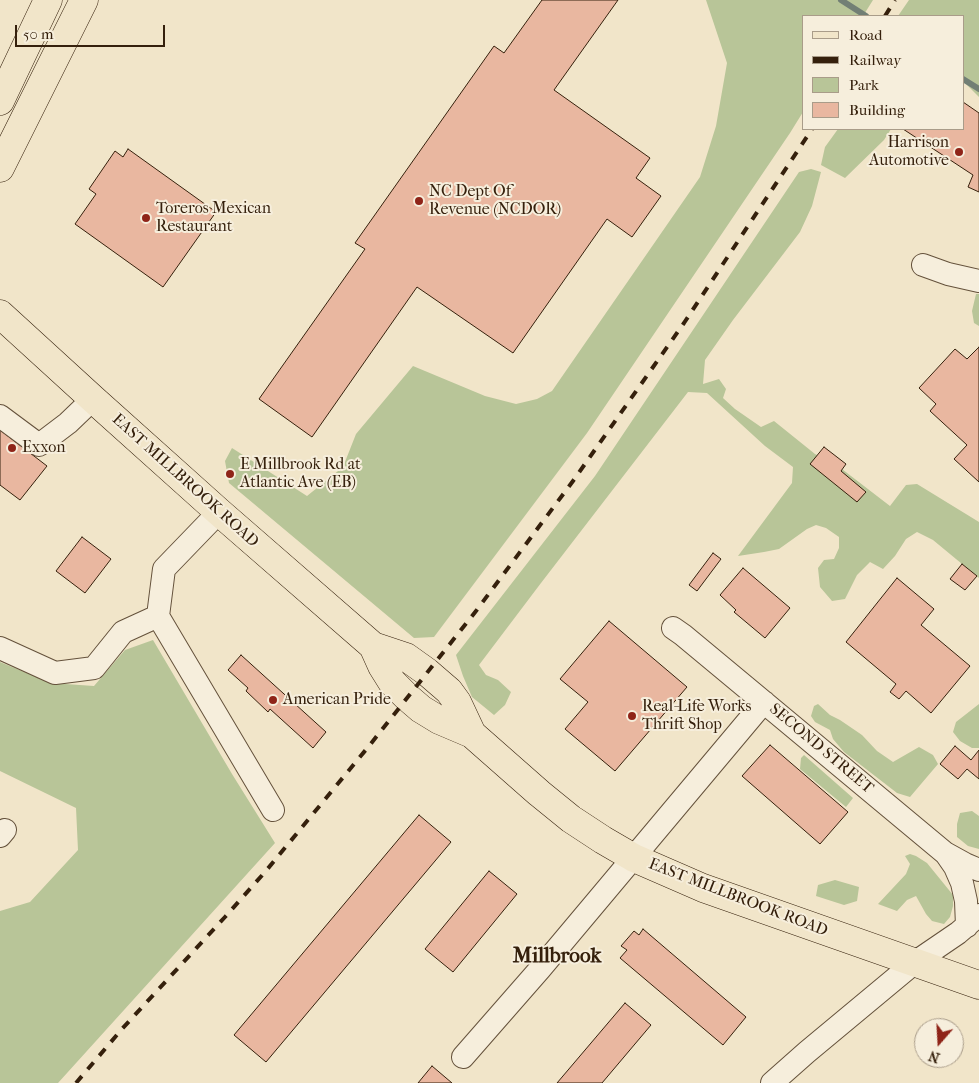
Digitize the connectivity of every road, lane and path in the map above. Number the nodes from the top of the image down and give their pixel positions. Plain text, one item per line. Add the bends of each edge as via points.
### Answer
1 (48, 0) edge
2 (84, 0) edge
3 (0, 102) edge
4 (0, 168) edge
5 (923, 265) dead end
6 (979, 281) edge
7 (0, 314) edge
8 (93, 399) junction
9 (0, 416) edge
10 (219, 512) junction
11 (158, 616) junction
12 (673, 628) dead end
13 (0, 648) edge
14 (764, 702) junction
15 (273, 810) dead end
16 (945, 853) junction
17 (634, 858) junction
18 (979, 870) edge
19 (973, 921) edge
20 (914, 963) junction
21 (979, 985) edge
22 (464, 1057) dead end
23 (772, 1083) edge

1 - 3 main road
2 - 4 main road
5 - 6 street
7 - 8 main road, EAST MILLBROOK ROAD
8 - 9 street via 40,445
8 - 10 main road, EAST MILLBROOK ROAD
10 - 11 street via 164,569
10 - 17 main road, EAST MILLBROOK ROAD via 373,646 392,682 407,698 439,720 472,734 571,819
11 - 13 street via 123,632 94,668 54,673
11 - 15 street
12 - 14 street, SECOND STREET
14 - 16 street, SECOND STREET
14 - 17 street
16 - 18 street, SECOND STREET
16 - 19 street, SECOND STREET via 962,883
17 - 20 main road, EAST MILLBROOK ROAD via 703,888
17 - 22 street
19 - 20 street
20 - 21 main road, EAST MILLBROOK ROAD
20 - 23 street

